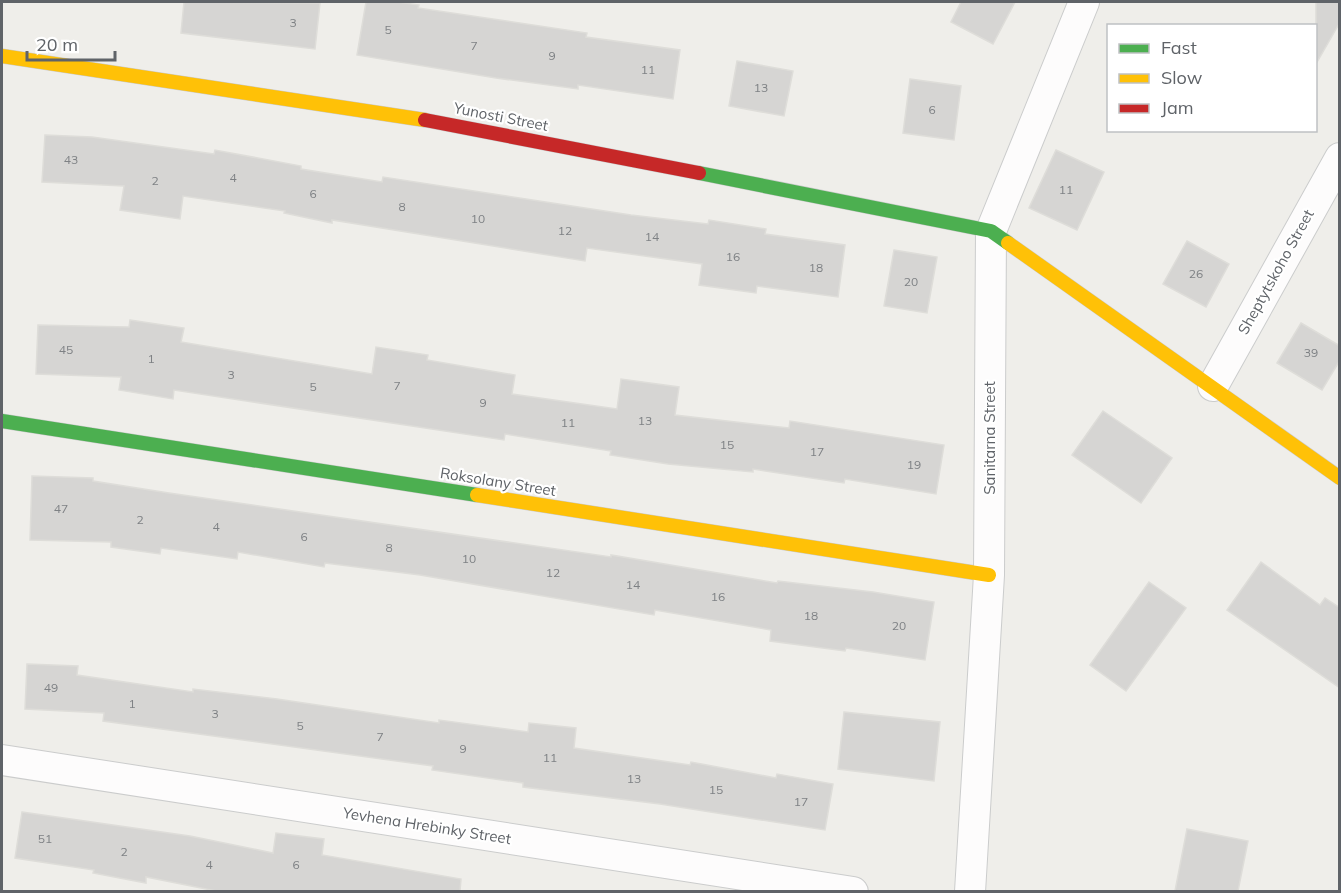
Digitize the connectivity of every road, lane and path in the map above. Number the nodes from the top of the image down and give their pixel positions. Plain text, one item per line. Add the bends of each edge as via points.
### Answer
1 (1084, 2) edge
2 (2, 56) edge
3 (1340, 158) edge
4 (991, 231) junction
5 (1214, 386) junction
6 (2, 421) edge
7 (1340, 478) edge
8 (989, 575) junction
9 (2, 760) edge
10 (854, 891) edge
11 (970, 891) edge

1 - 4 street, Sanitarna Street
2 - 4 street, Yunosti Street via 475,128
3 - 5 street, Sheptytskoho Street
4 - 5 street
4 - 8 street, Sanitarna Street
5 - 7 street
6 - 8 street, Roksolany Street
8 - 11 street, Sanitarna Street
9 - 10 street, Yevhena Hrebinky Street

